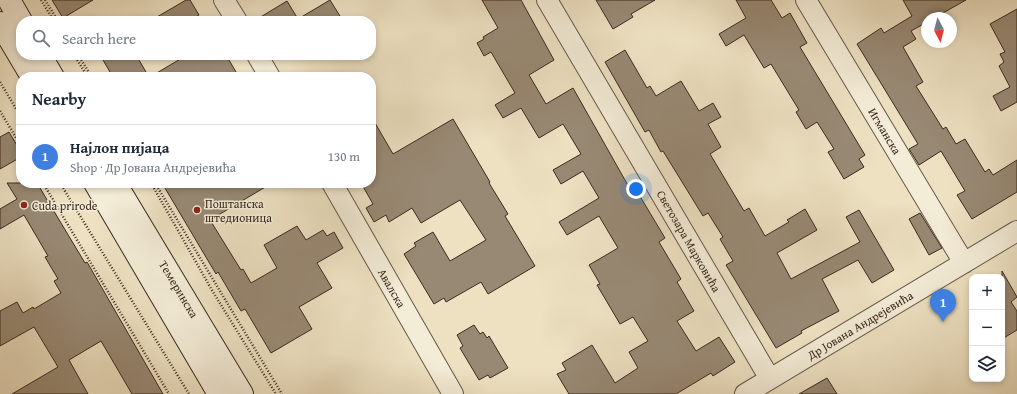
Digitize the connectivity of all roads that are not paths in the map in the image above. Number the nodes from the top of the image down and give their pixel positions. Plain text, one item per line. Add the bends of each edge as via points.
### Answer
1 (9, 0) edge
2 (224, 0) edge
3 (547, 0) edge
4 (806, 0) edge
5 (18, 16) edge
6 (234, 16) edge
7 (0, 23) edge
8 (16, 50) edge
9 (22, 60) edge
10 (43, 60) edge
11 (260, 60) edge
12 (29, 72) edge
13 (50, 72) edge
14 (267, 72) edge
15 (98, 188) edge
16 (118, 188) edge
17 (335, 188) edge
18 (1017, 231) edge
19 (964, 263) junction
20 (770, 379) junction
21 (219, 394) edge
22 (242, 394) edge
23 (453, 394) edge
24 (745, 394) edge

1 - 5 main road
2 - 6 street
3 - 20 street, Светозара Марковића
4 - 19 street, Игманска
7 - 8 main road
9 - 12 main road
10 - 13 main road
11 - 14 street
15 - 21 main road, Темеринска
16 - 22 main road, Темеринска
17 - 23 street, Авалска
18 - 19 street, Др Јована Андрејевића
19 - 20 street, Др Јована Андрејевића
20 - 24 street, Др Јована Андрејевића

